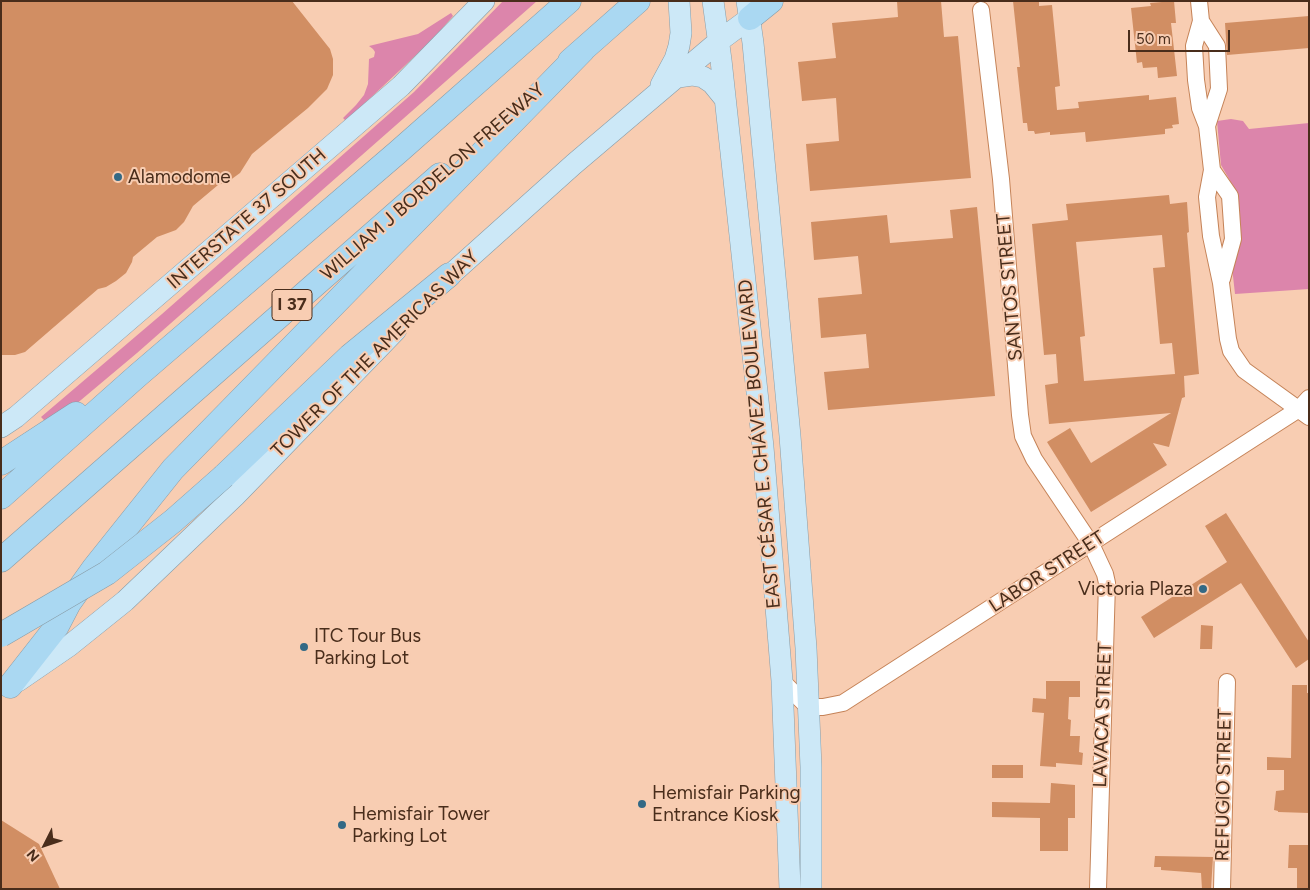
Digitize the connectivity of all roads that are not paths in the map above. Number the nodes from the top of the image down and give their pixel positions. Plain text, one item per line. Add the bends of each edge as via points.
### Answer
1 (484, 1) edge
2 (569, 1) edge
3 (638, 1) edge
4 (679, 1) edge
5 (713, 1) edge
6 (771, 1) edge
7 (1199, 1) edge
8 (748, 10) edge
9 (981, 10) dead end
10 (1201, 21) junction
11 (719, 42) junction
12 (583, 50) junction
13 (678, 77) junction
14 (653, 98) junction
15 (725, 99) junction
16 (1207, 126) junction
17 (762, 148) junction
18 (731, 151) junction
19 (1212, 170) junction
20 (449, 275) junction
21 (1221, 283) junction
22 (137, 376) junction
23 (1306, 408) edge
24 (1, 427) edge
25 (1, 463) edge
26 (1, 498) edge
27 (1091, 544) junction
28 (1, 560) edge
29 (1, 635) edge
30 (782, 681) junction
31 (1227, 682) dead end
32 (6, 689) edge
33 (808, 707) junction
34 (790, 889) edge
35 (811, 889) edge
36 (1098, 889) edge
37 (1222, 889) edge

1 - 24 main road, INTERSTATE 37 SOUTH via 401,86
2 - 22 highway, I 37
3 - 12 highway, WILLIAM J BORDELON FREEWAY / I 37
4 - 14 main road via 679,46
5 - 11 main road, EAST CÉSAR E. CHÁVEZ BOULEVARD
6 - 8 highway
7 - 10 street
8 - 11 main road, TOWER OF THE AMERICAS WAY
8 - 17 main road, EAST CÉSAR E. CHÁVEZ BOULEVARD
9 - 27 street, SANTOS STREET via 1001,178 1024,436 1034,459
10 - 16 street via 1194,46 1200,108
10 - 16 street via 1217,46 1219,89
11 - 13 main road, TOWER OF THE AMERICAS WAY
11 - 15 main road, EAST CÉSAR E. CHÁVEZ BOULEVARD
12 - 28 highway, WILLIAM J BORDELON FREEWAY / I 37
12 - 32 highway via 172,469 94,568 57,626
13 - 14 main road, TOWER OF THE AMERICAS WAY
13 - 15 main road via 703,77
14 - 20 main road, TOWER OF THE AMERICAS WAY
15 - 18 main road, EAST CÉSAR E. CHÁVEZ BOULEVARD
16 - 19 street
17 - 18 main road
17 - 33 main road, EAST CÉSAR E. CHÁVEZ BOULEVARD via 790,436
18 - 30 main road, EAST CÉSAR E. CHÁVEZ BOULEVARD via 762,447
19 - 21 street via 1207,197
19 - 21 street via 1230,196 1234,240
20 - 29 highway, bridge via 350,356 173,521 107,573
20 - 32 main road, TOWER OF THE AMERICAS WAY via 235,496 125,601 69,646
21 - 23 street via 1228,339 1238,362 1255,379
22 - 25 highway
22 - 26 highway, I 37
23 - 27 street, LABOR STREET
27 - 33 street, LABOR STREET via 842,703
27 - 36 street, LAVACA STREET via 1105,574 1108,597
30 - 33 street
30 - 34 main road, EAST CÉSAR E. CHÁVEZ BOULEVARD
31 - 37 street, REFUGIO STREET
33 - 35 main road, EAST CÉSAR E. CHÁVEZ BOULEVARD

